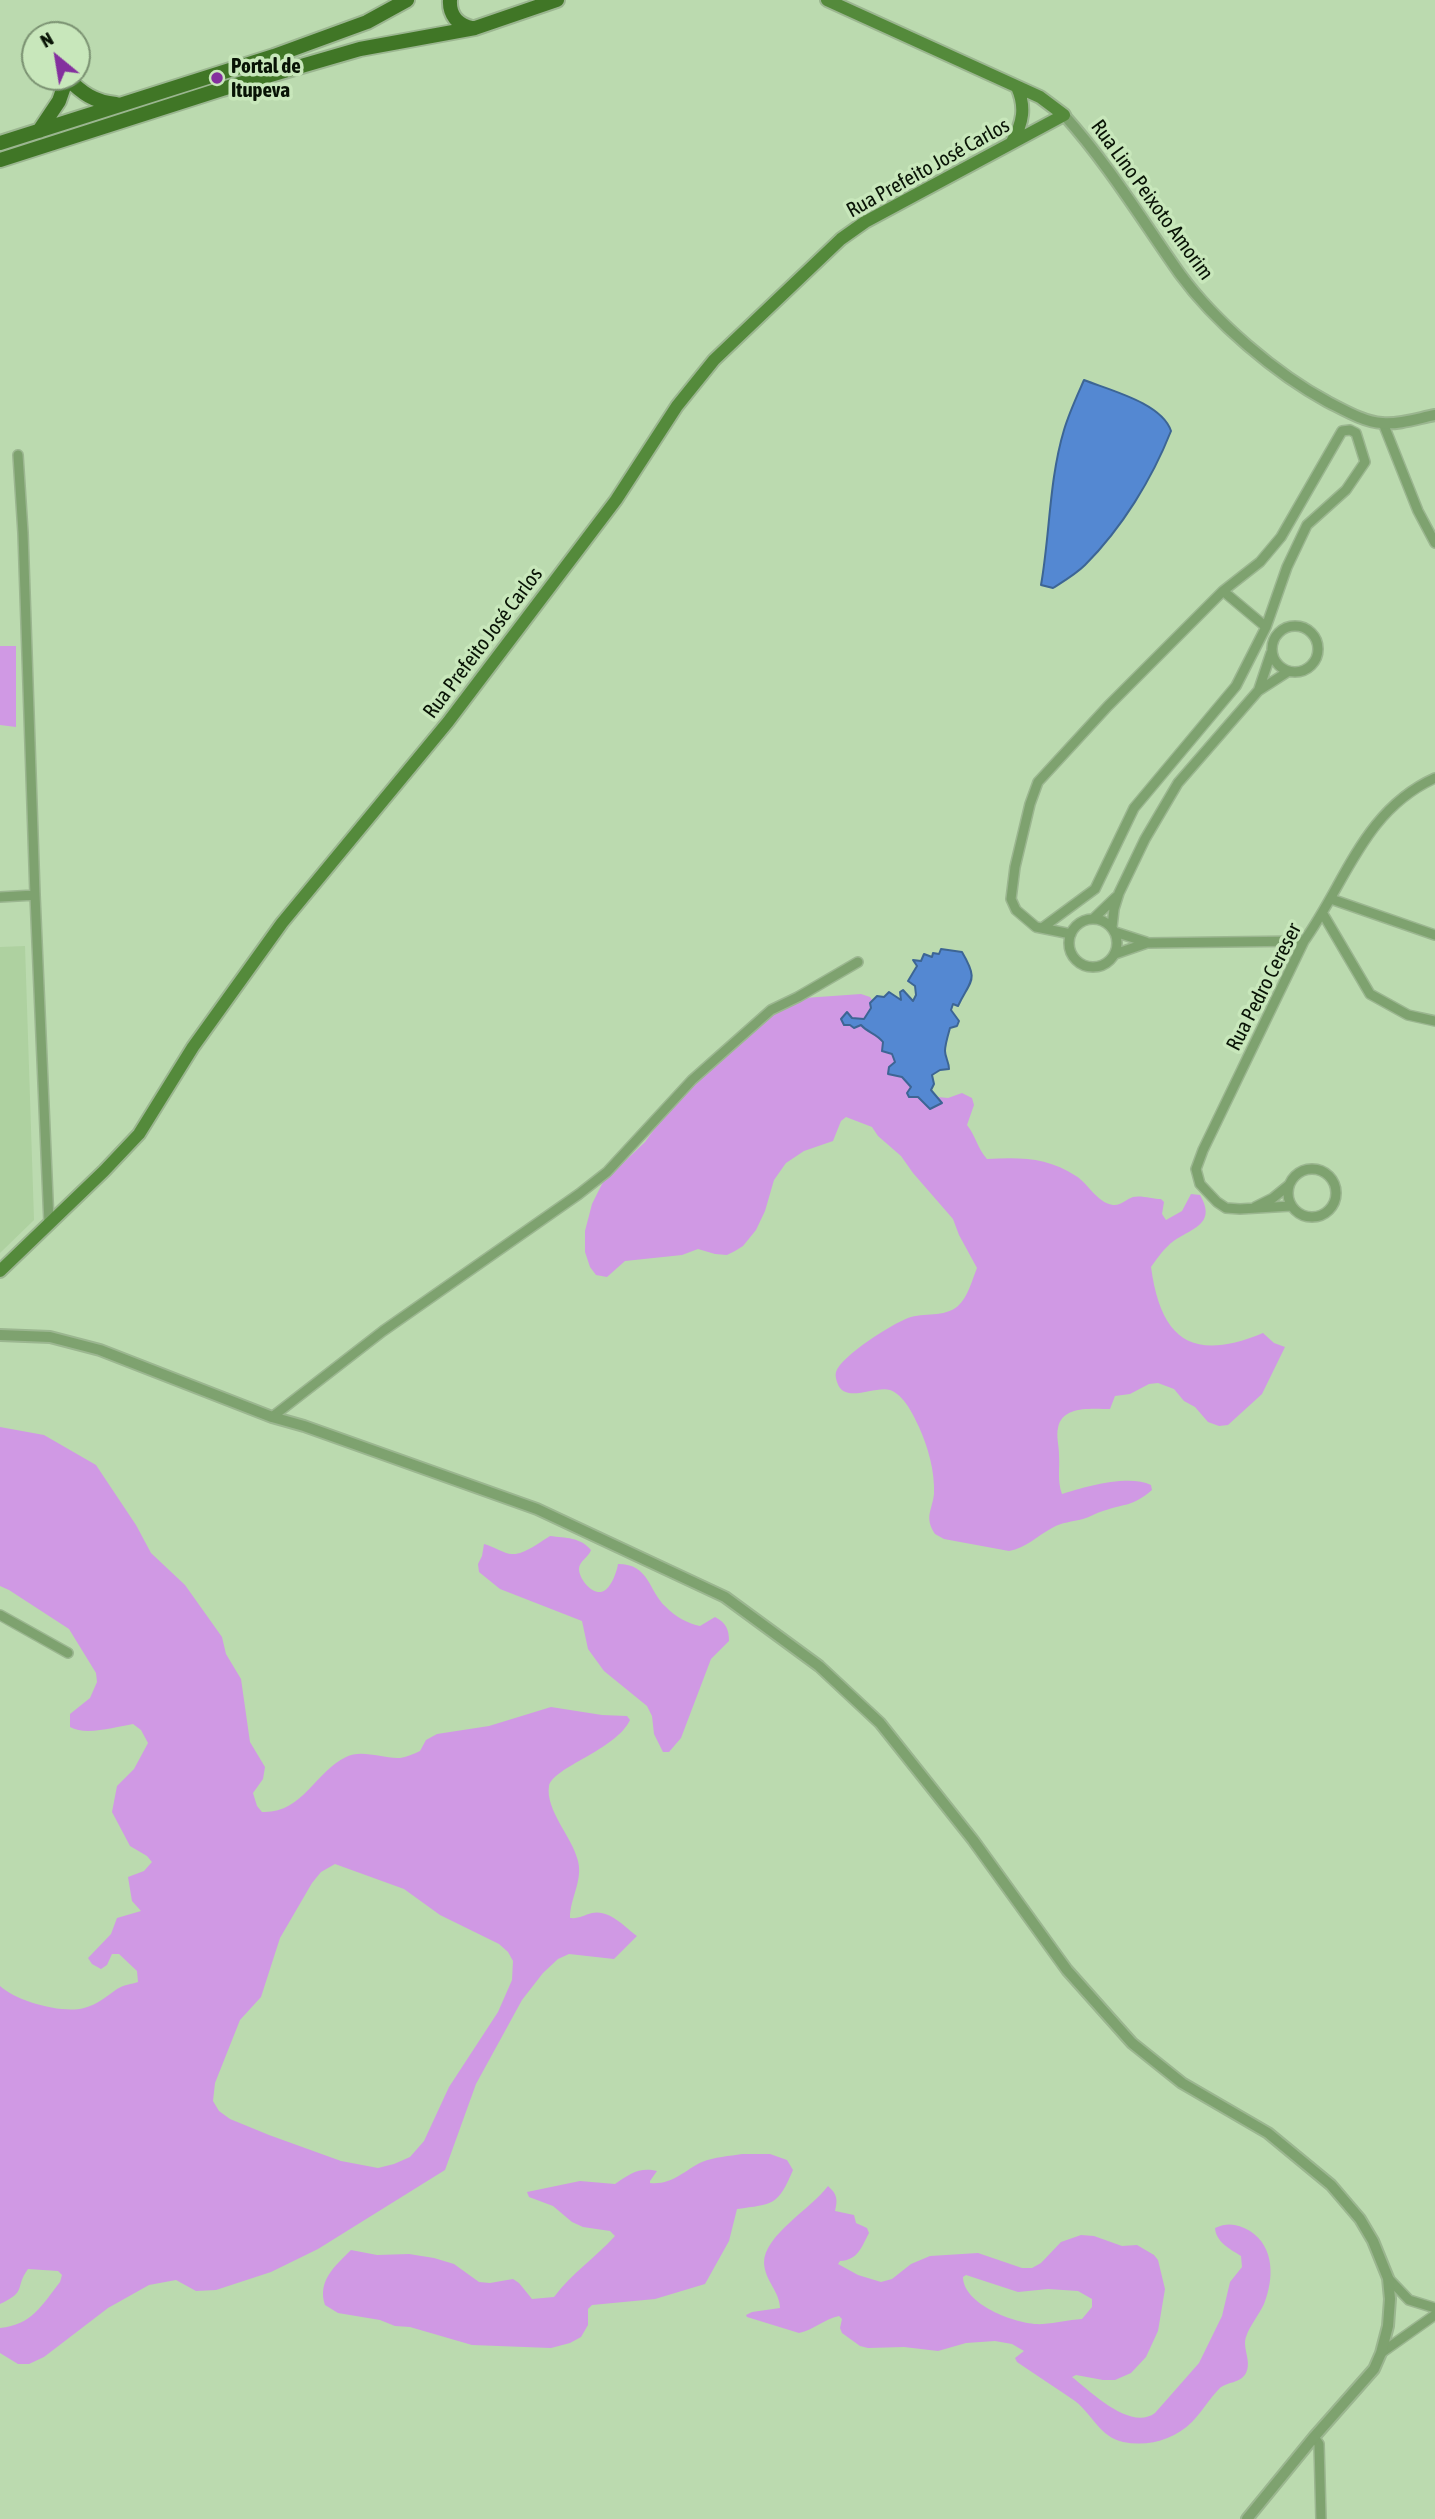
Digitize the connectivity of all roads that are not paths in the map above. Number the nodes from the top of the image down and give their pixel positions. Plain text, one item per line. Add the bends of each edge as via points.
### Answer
1 (407, 0) edge
2 (450, 0) edge
3 (557, 0) edge
4 (827, 0) edge
5 (475, 28) junction
6 (1017, 87) junction
7 (120, 104) junction
8 (1064, 115) junction
9 (39, 131) junction
10 (0, 143) edge
11 (1012, 144) junction
12 (0, 160) edge
13 (1435, 415) edge
14 (1382, 423) junction
15 (18, 455) dead end
16 (1435, 542) edge
17 (1223, 591) junction
18 (1266, 627) junction
19 (1272, 651) junction
20 (1289, 671) junction
21 (1258, 691) junction
22 (1435, 778) edge
23 (1119, 893) junction
24 (35, 895) junction
25 (0, 897) edge
26 (1331, 899) junction
27 (1323, 914) junction
28 (1093, 919) junction
29 (1042, 928) junction
30 (1114, 930) junction
31 (1071, 934) junction
32 (1435, 935) edge
33 (1304, 941) junction
34 (1147, 943) junction
35 (1115, 954) junction
36 (858, 962) dead end
37 (1435, 1021) edge
38 (1289, 1185) junction
39 (1291, 1206) junction
40 (1254, 1208) junction
41 (49, 1223) junction
42 (0, 1271) edge
43 (0, 1335) edge
44 (272, 1417) junction
45 (0, 1615) edge
46 (68, 1653) dead end
47 (1388, 2278) junction
48 (1435, 2308) edge
49 (1435, 2315) edge
50 (1381, 2353) junction
51 (1314, 2437) junction
52 (1247, 2519) edge
53 (1321, 2519) edge

1 - 7 main road via 367,22 274,57
2 - 5 main road via 454,18
3 - 5 main road
4 - 6 main road, Rua Lino Peixoto Amorim
5 - 12 main road via 360,49
6 - 8 main road, Rua Lino Peixoto Amorim
6 - 11 main road via 1024,107
7 - 9 main road
7 - 9 main road via 98,102 67,78 59,101
8 - 11 main road, Rua Prefeito José Carlos
8 - 14 street, Rua Lino Peixoto Amorim via 1207,306 1286,376 1337,406
9 - 10 main road
11 - 41 main road, Rua Prefeito José Carlos via 841,239 714,360 677,406 616,500 448,722 282,923 193,1047 139,1135
13 - 14 street, Rua Lino Peixoto Amorim
14 - 16 street
15 - 24 street
17 - 18 street
17 - 18 street via 1260,562 1281,537 1342,431 1356,433 1365,462 1346,490 1307,525
17 - 29 street via 1038,782 1011,899 1016,910
18 - 29 street via 1236,686 1134,808 1095,889
19 - 20 street via 1275,660
19 - 20 street via 1277,634 1285,628 1301,626 1315,635 1315,662 1299,672
19 - 21 street
20 - 21 street
21 - 23 street via 1178,783
22 - 26 street, Rua Pedro Cereser via 1420,784 1382,816 1361,843
23 - 28 street
23 - 30 street
24 - 25 street
24 - 41 street
26 - 27 street, Rua Pedro Cereser
26 - 32 street
27 - 33 street, Rua Pedro Cereser
27 - 37 street via 1370,994 1408,1015
28 - 30 street
28 - 31 street via 1080,923
29 - 31 street
30 - 34 street
30 - 35 street
31 - 35 street via 1071,951 1080,963 1096,967
33 - 34 street
33 - 40 street, Rua Pedro Cereser via 1196,1169 1200,1184 1217,1202 1226,1208
34 - 35 street
36 - 44 street via 771,1010 692,1080 607,1172 383,1331
38 - 39 street
38 - 39 street via 1303,1171 1316,1169 1328,1174 1337,1191 1331,1209 1320,1217 1301,1215
38 - 40 street
39 - 40 street, Rua Pedro Cereser
41 - 42 main road, Rua Prefeito José Carlos
43 - 44 street via 50,1337 100,1350
44 - 47 street via 537,1509 726,1597 819,1666 880,1723 973,1840 1067,1970 1132,2043 1182,2082 1268,2133 1331,2185 1360,2219
45 - 46 street
47 - 48 street via 1409,2300
47 - 50 street via 1388,2326
49 - 50 street
50 - 51 street via 1374,2368
51 - 52 street
51 - 53 street

